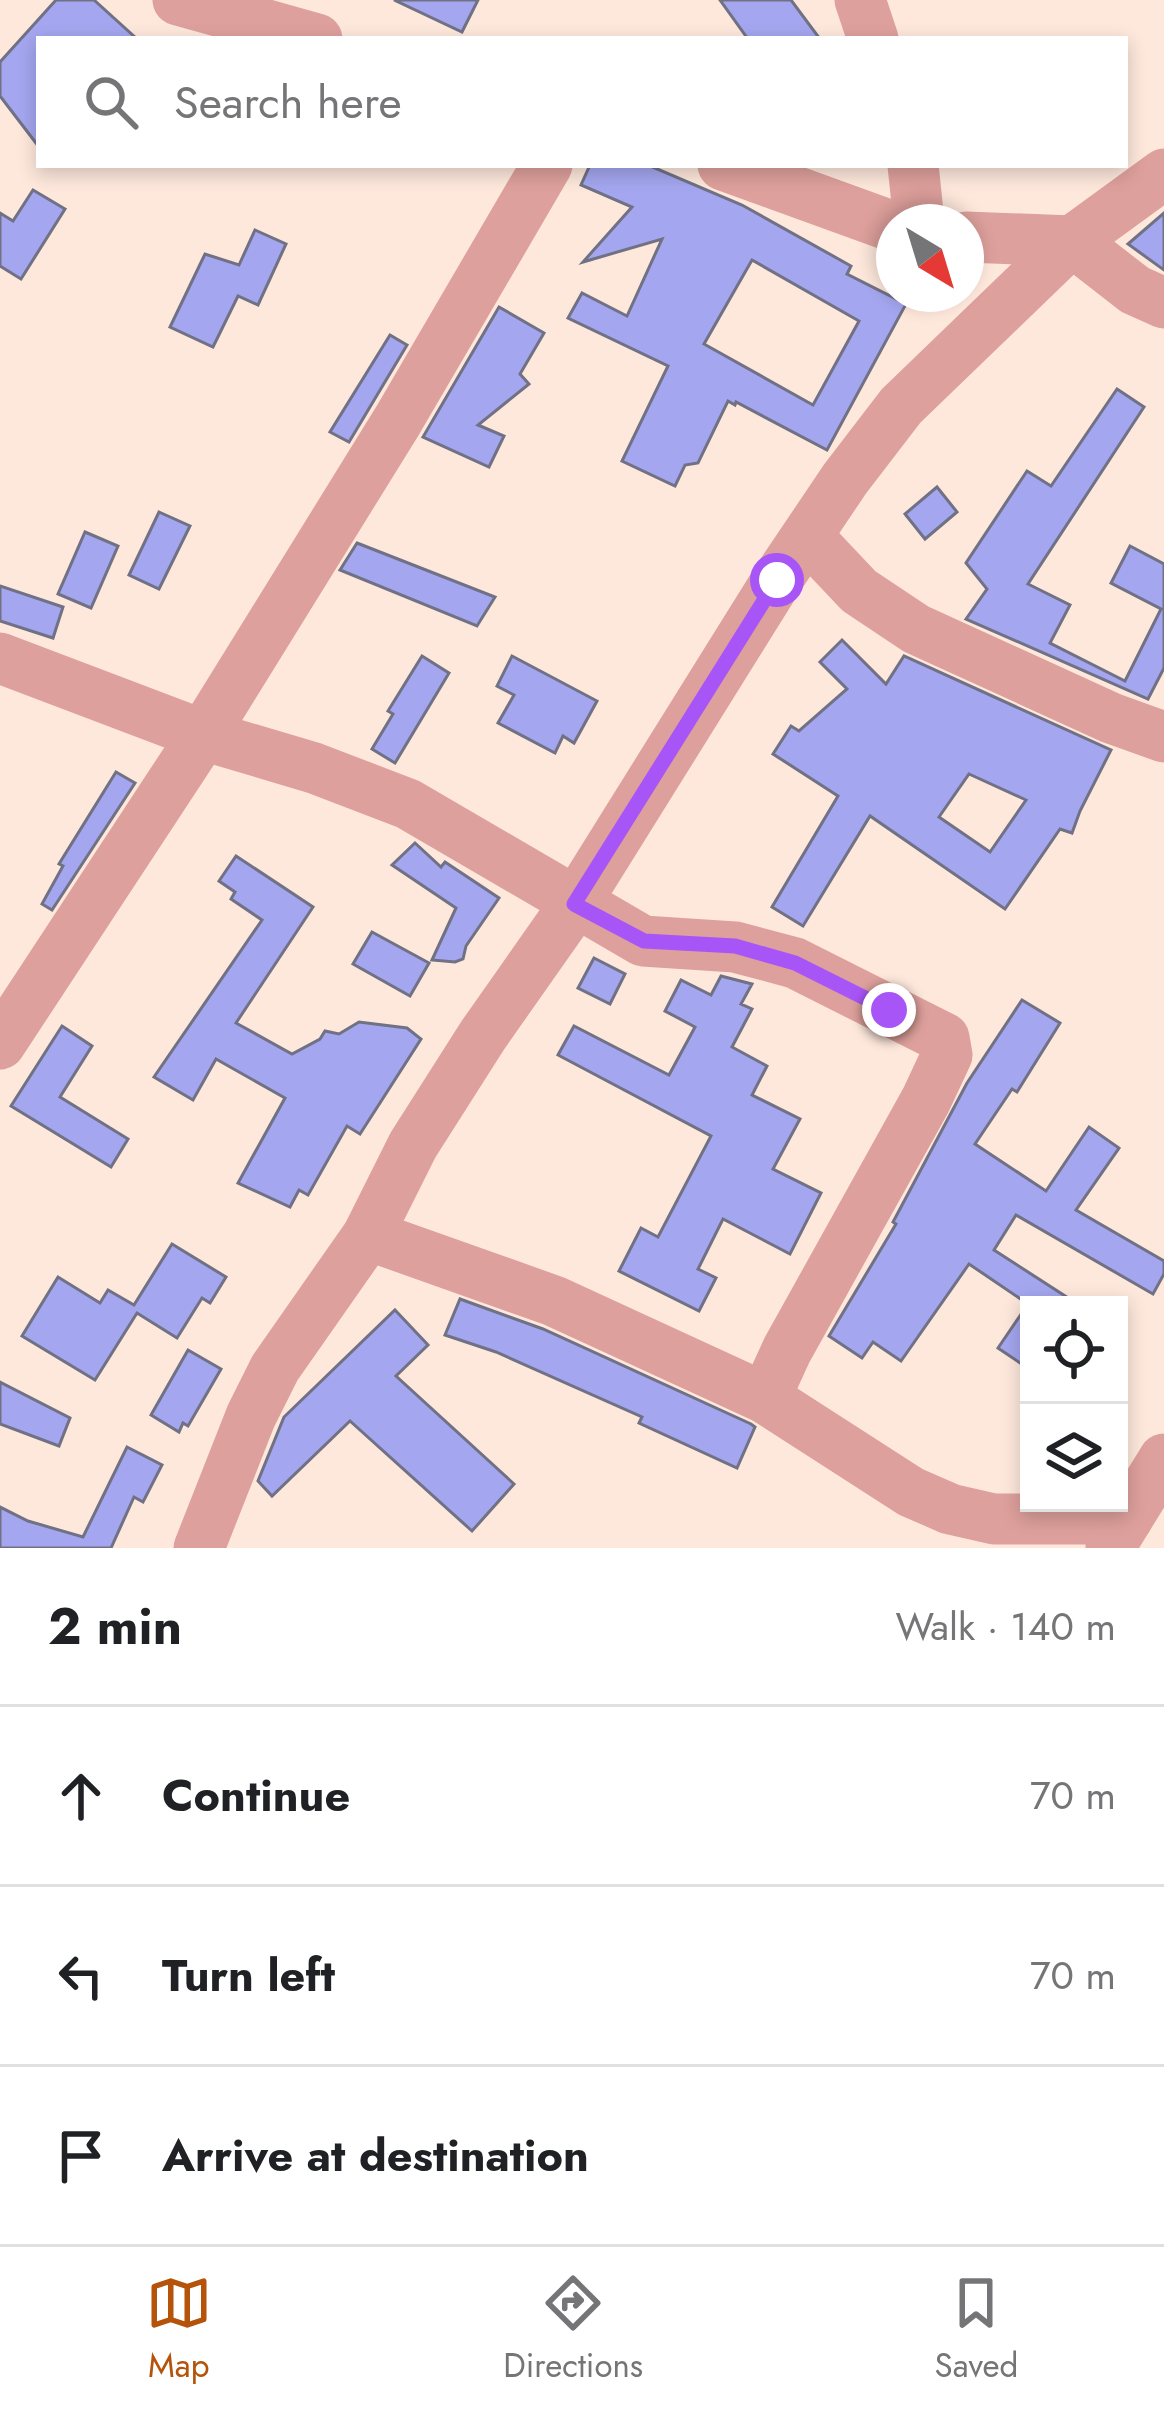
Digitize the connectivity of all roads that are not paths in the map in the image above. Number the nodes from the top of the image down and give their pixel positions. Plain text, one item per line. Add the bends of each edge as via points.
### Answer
1 (178, 0) edge
2 (860, 0) edge
3 (306, 36) edge
4 (872, 36) edge
5 (546, 168) edge
6 (731, 168) edge
7 (913, 168) edge
8 (1164, 175) edge
9 (917, 204) edge
10 (876, 220) edge
11 (984, 238) edge
12 (1072, 241) junction
13 (1164, 303) edge
14 (807, 536) junction
15 (0, 658) edge
16 (202, 735) junction
17 (1164, 736) edge
18 (574, 904) junction
19 (0, 1045) edge
20 (368, 1235) junction
21 (765, 1397) junction
22 (1164, 1459) edge
23 (1118, 1534) edge
24 (199, 1548) edge

1 - 3 street
2 - 4 street
5 - 16 street
6 - 10 street
7 - 9 street
8 - 12 street
11 - 12 street
12 - 13 street
12 - 14 street via 901,406
14 - 17 street via 860,591 916,629
14 - 18 street
15 - 16 street
16 - 18 street via 408,804
16 - 19 street
18 - 20 street via 413,1145
18 - 21 street via 644,941 735,946 795,963 944,1038 946,1054 926,1100
20 - 21 street via 554,1301
20 - 24 street via 275,1368
21 - 23 street via 950,1509
22 - 23 street

